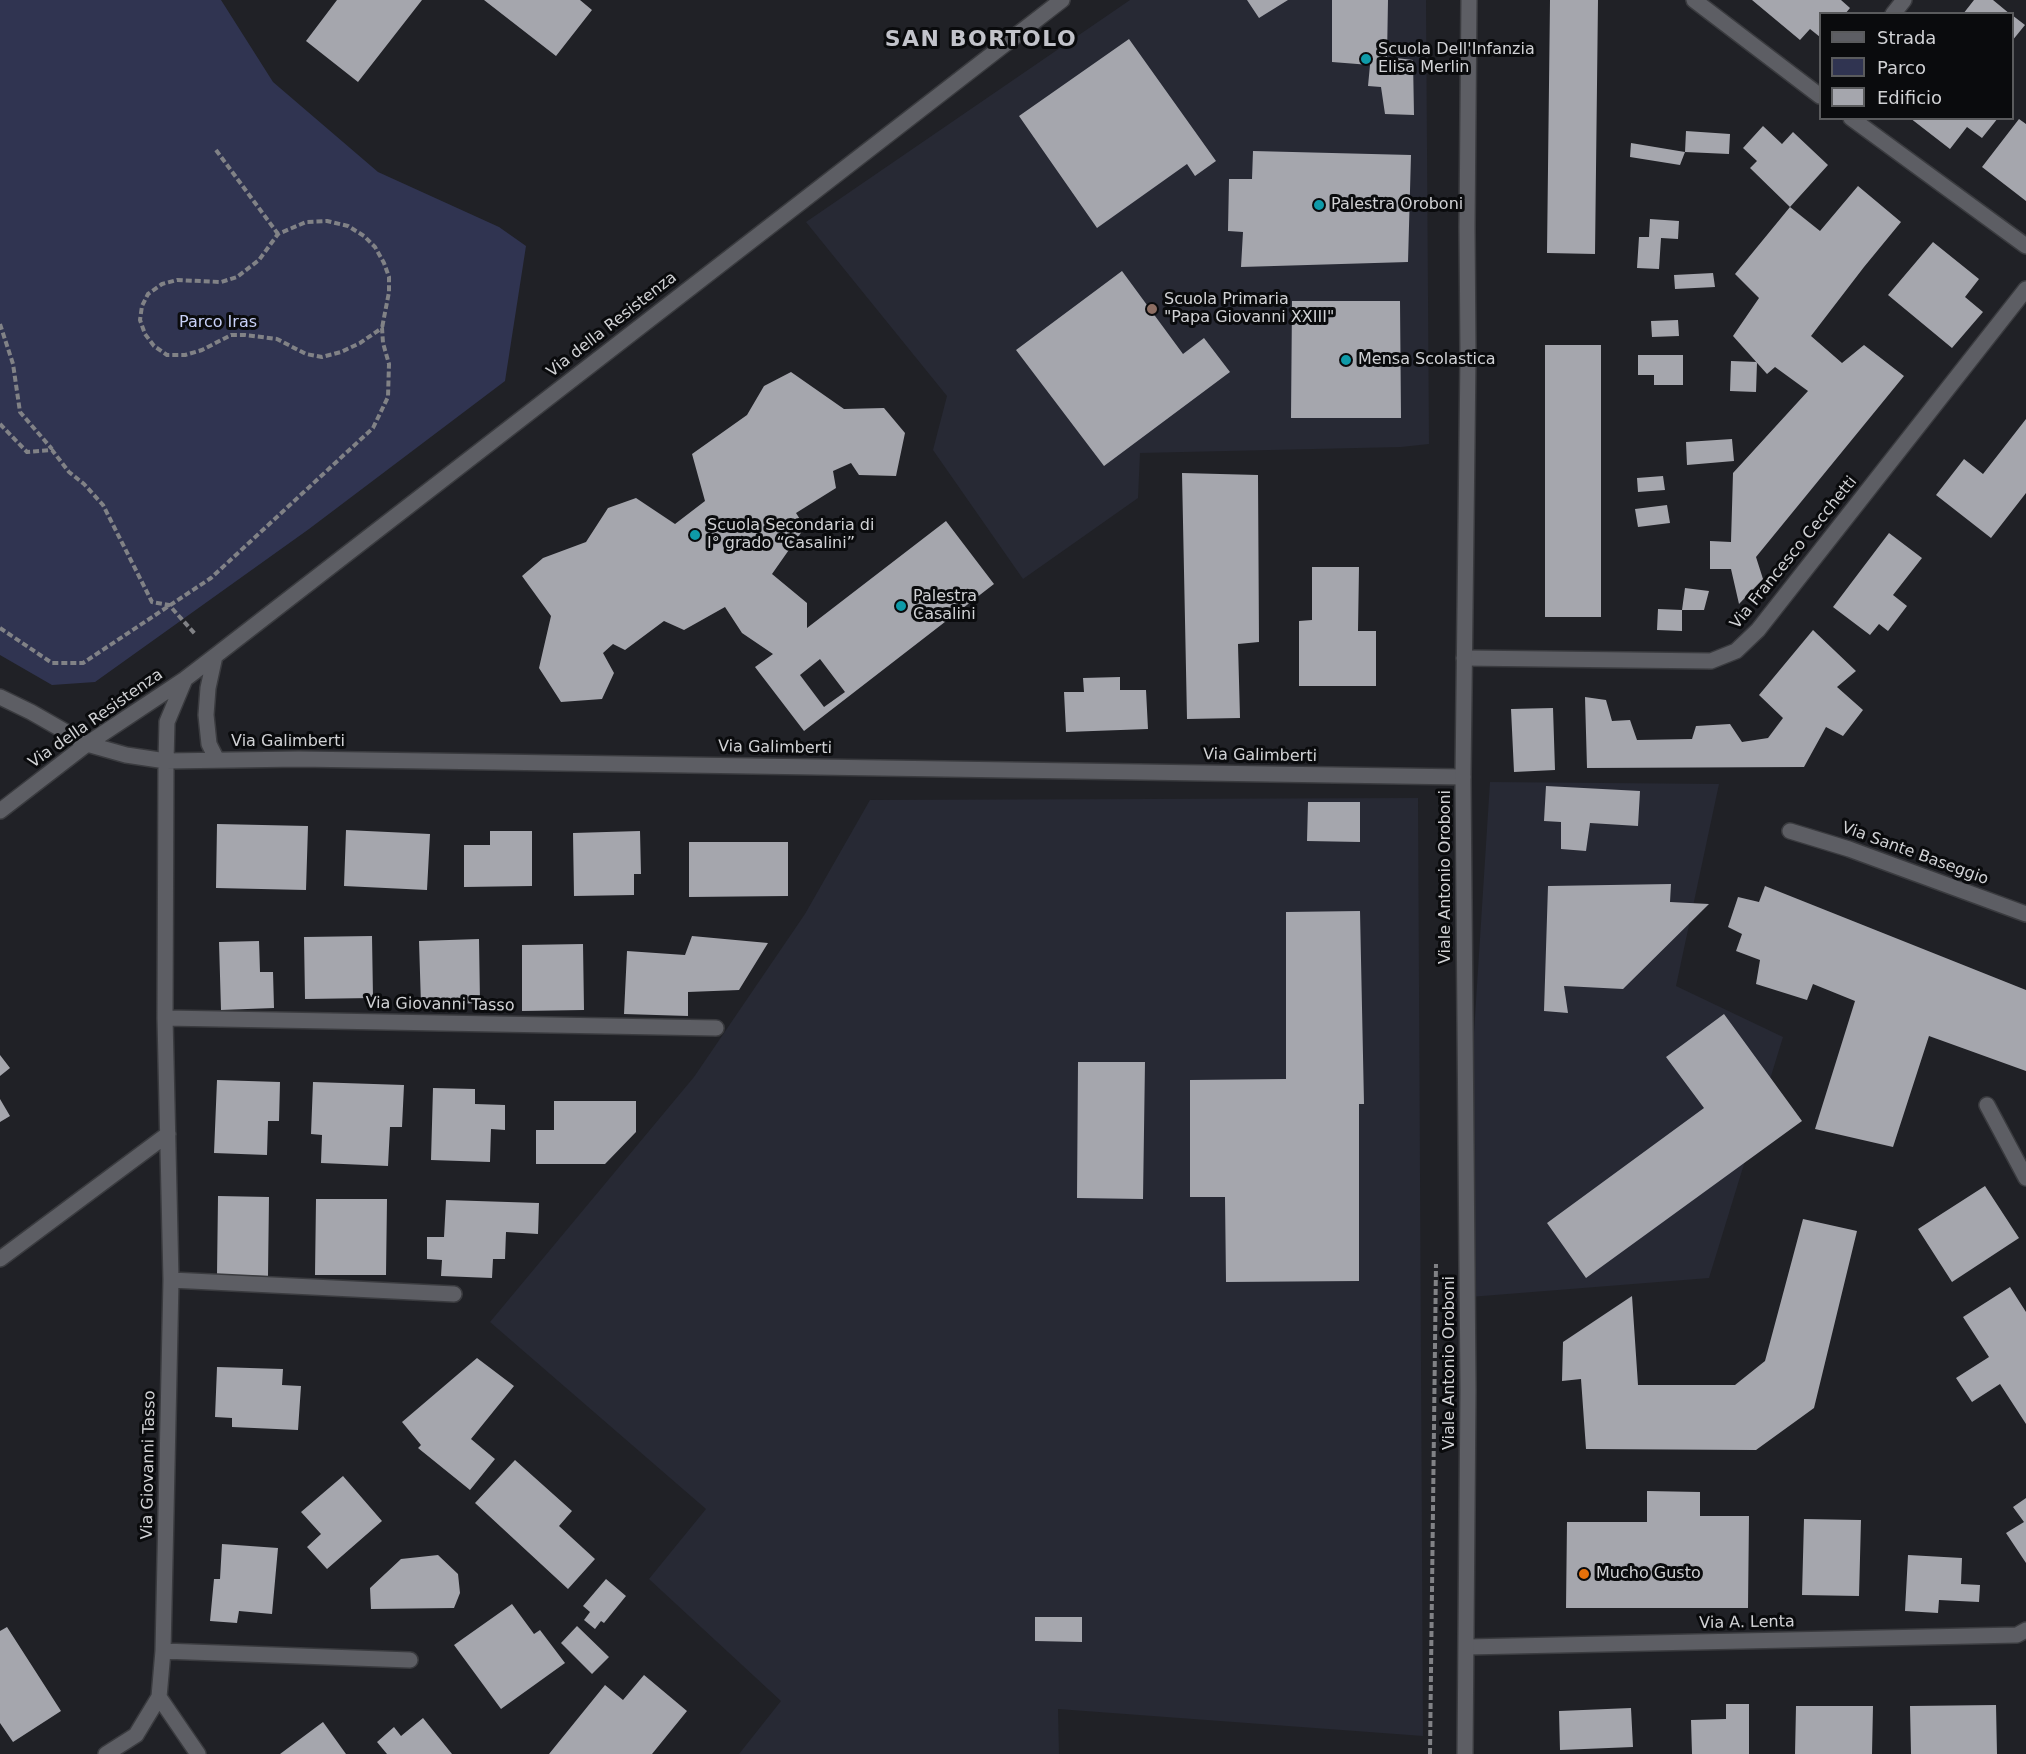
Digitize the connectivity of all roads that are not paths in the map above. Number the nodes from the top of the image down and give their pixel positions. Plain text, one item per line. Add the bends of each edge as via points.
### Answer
1 (1062, 0) edge
2 (1469, 0) edge
3 (1694, 0) edge
4 (1904, 0) edge
5 (1895, 12) edge
6 (1819, 94) edge
7 (1854, 120) edge
8 (2026, 246) edge
9 (2026, 289) edge
10 (215, 656) junction
11 (1464, 658) junction
12 (184, 679) junction
13 (0, 697) edge
14 (87, 744) junction
15 (217, 760) junction
16 (166, 761) junction
17 (1463, 777) junction
18 (0, 811) edge
19 (1790, 831) dead end
20 (2026, 914) edge
21 (165, 1018) junction
22 (716, 1028) dead end
23 (1988, 1105) dead end
24 (168, 1134) junction
25 (2026, 1178) edge
26 (0, 1259) edge
27 (171, 1280) junction
28 (454, 1294) dead end
29 (2026, 1630) edge
30 (1467, 1647) junction
31 (163, 1651) junction
32 (410, 1660) dead end
33 (159, 1697) junction
34 (106, 1754) edge
35 (198, 1754) edge
36 (1465, 1754) edge

1 - 10 street, Via della Resistenza
2 - 11 street, Viale Antonio Oroboni
3 - 6 street
4 - 5 street
7 - 8 street
9 - 11 street, Via Francesco Cecchetti via 1758,630 1736,651 1711,661
10 - 12 street, Via della Resistenza
10 - 15 street via 206,715 209,744
11 - 17 street, Viale Antonio Oroboni
12 - 14 street, Via della Resistenza
12 - 16 street, Via della Resistenza via 167,722
13 - 14 street, Via Galimberti
14 - 16 street, Via Galimberti
14 - 18 street, Via della Resistenza
15 - 16 street, Via Galimberti
15 - 17 street, Via Galimberti
16 - 21 street, Via Giovanni Tasso
17 - 30 street, Viale Antonio Oroboni
19 - 20 street, Via Sante Baseggio
21 - 22 street, Via Giovanni Tasso
21 - 24 street, Via Giovanni Tasso
23 - 25 street
24 - 26 street
24 - 27 street, Via Giovanni Tasso
27 - 28 street
27 - 31 street, Via Giovanni Tasso
29 - 30 street, Via A. Lenta via 2018,1635
30 - 36 street, Viale Antonio Oroboni
31 - 32 street
31 - 33 street, Via Giovanni Tasso
33 - 34 street, Via Giovanni Tasso via 136,1735
33 - 35 street

